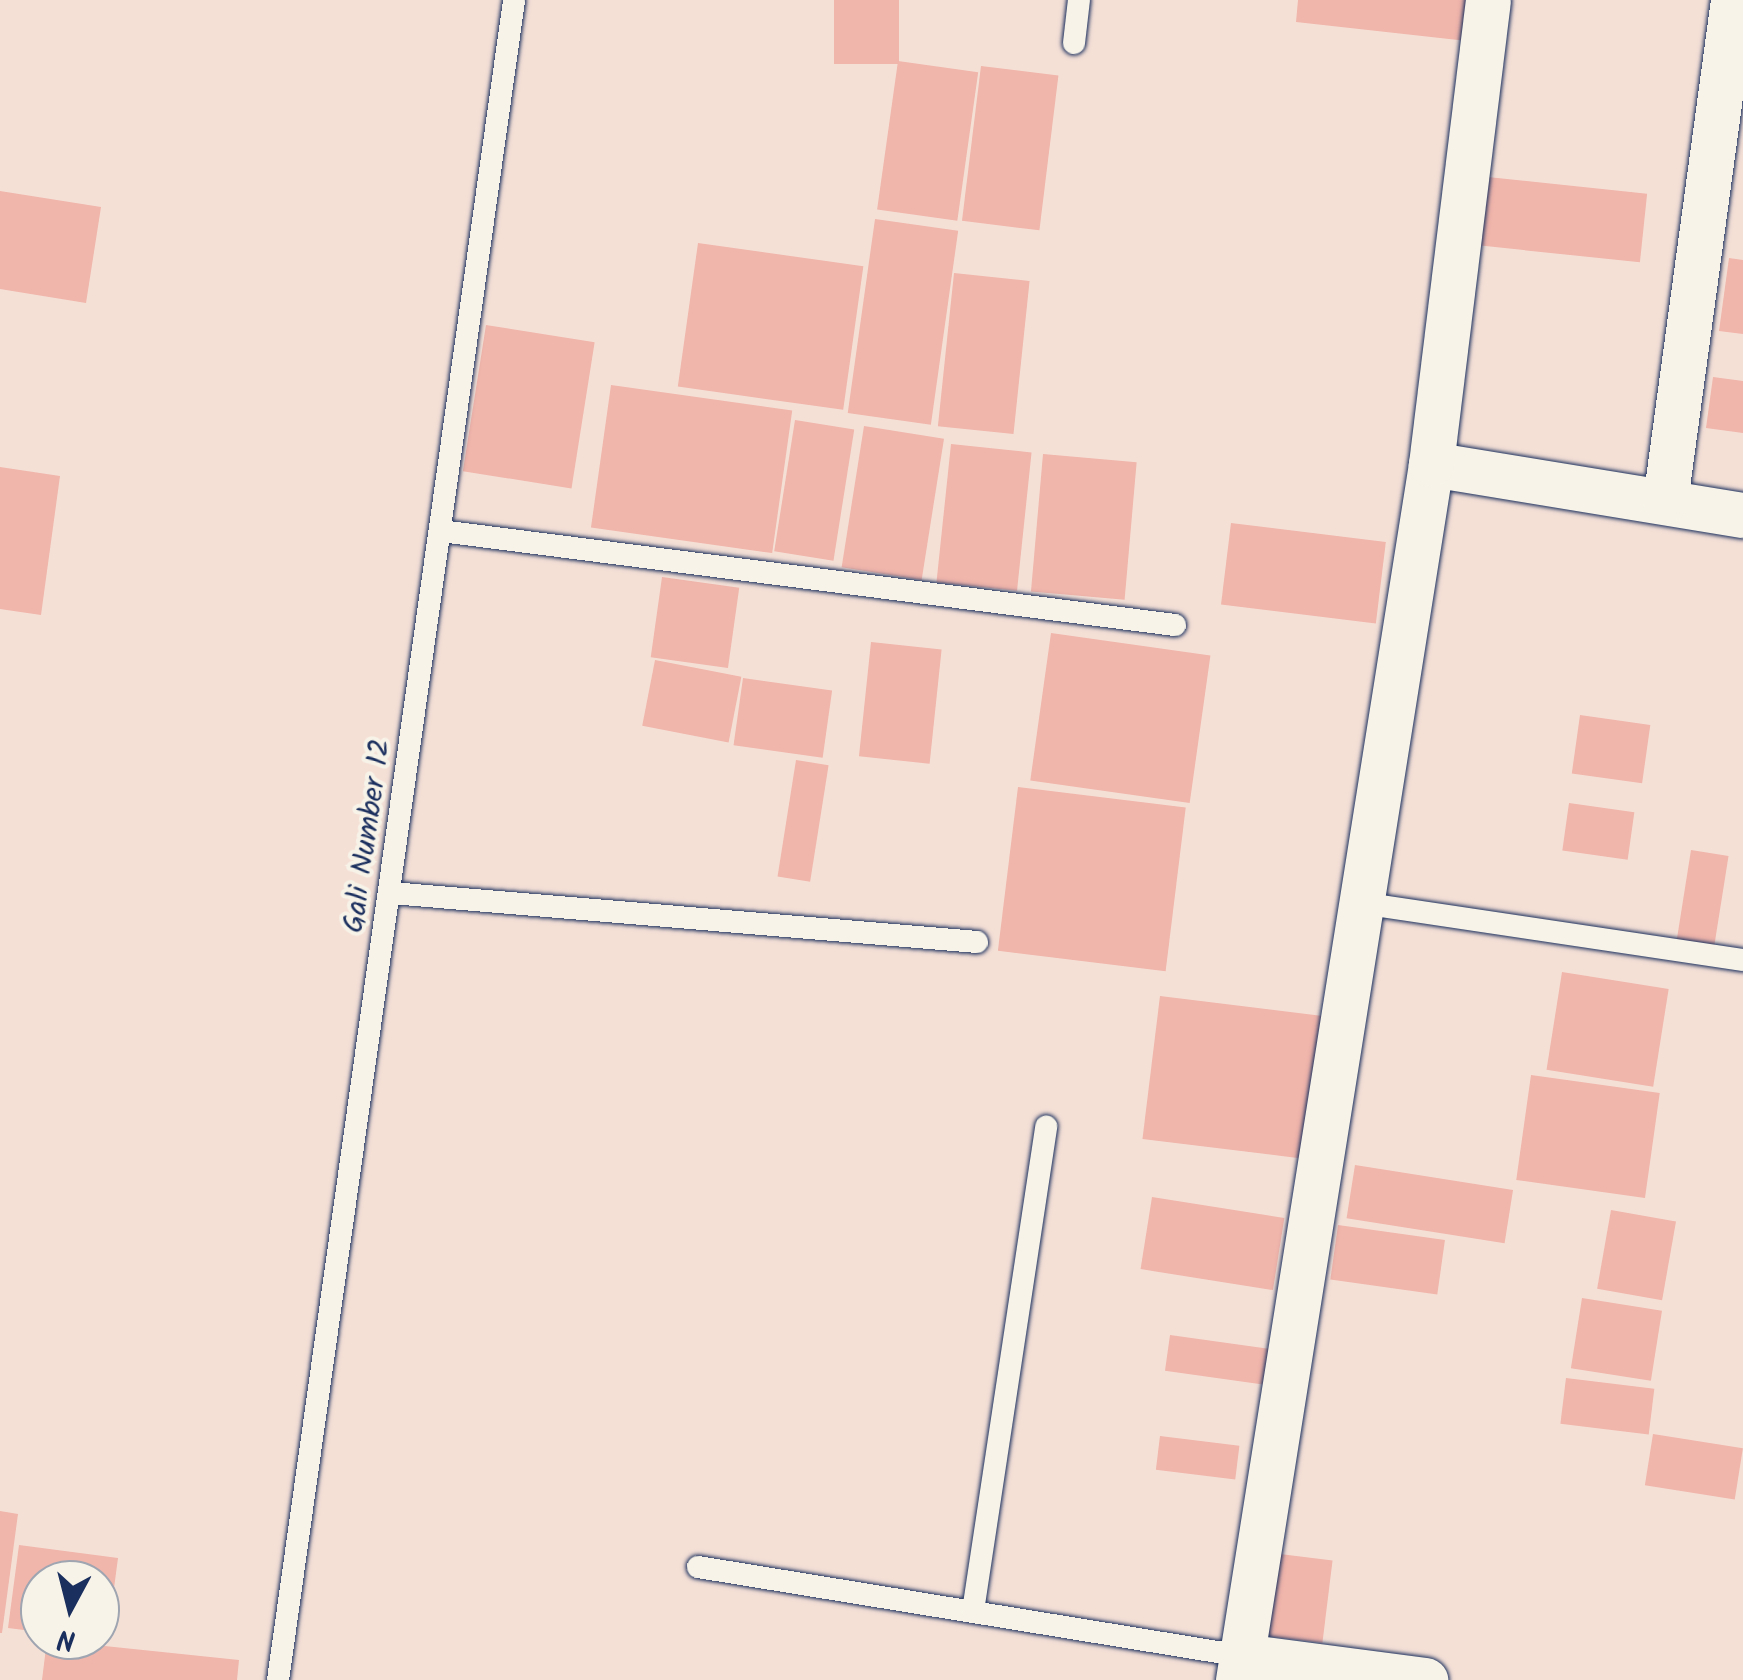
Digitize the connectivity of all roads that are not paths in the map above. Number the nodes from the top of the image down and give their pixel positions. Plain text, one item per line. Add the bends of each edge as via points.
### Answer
1 (514, 0) edge
2 (1079, 0) edge
3 (1488, 0) edge
4 (1733, 0) edge
5 (1074, 43) dead end
6 (1431, 464) junction
7 (1665, 501) junction
8 (1743, 515) edge
9 (441, 531) junction
10 (1174, 624) dead end
11 (390, 894) junction
12 (1361, 903) junction
13 (977, 942) dead end
14 (1743, 960) edge
15 (1046, 1126) dead end
16 (698, 1568) dead end
17 (973, 1611) junction
18 (1240, 1668) edge
19 (278, 1680) edge
20 (1424, 1680) edge

1 - 9 lane, Gali Number 12
2 - 5 lane
3 - 6 street
4 - 7 street
6 - 7 street
6 - 12 street
7 - 8 street
9 - 10 lane
9 - 11 lane, Gali Number 12
11 - 13 lane
11 - 19 lane, Gali Number 12
12 - 14 lane
12 - 18 street
15 - 17 lane
16 - 17 lane
17 - 18 lane
18 - 20 street

